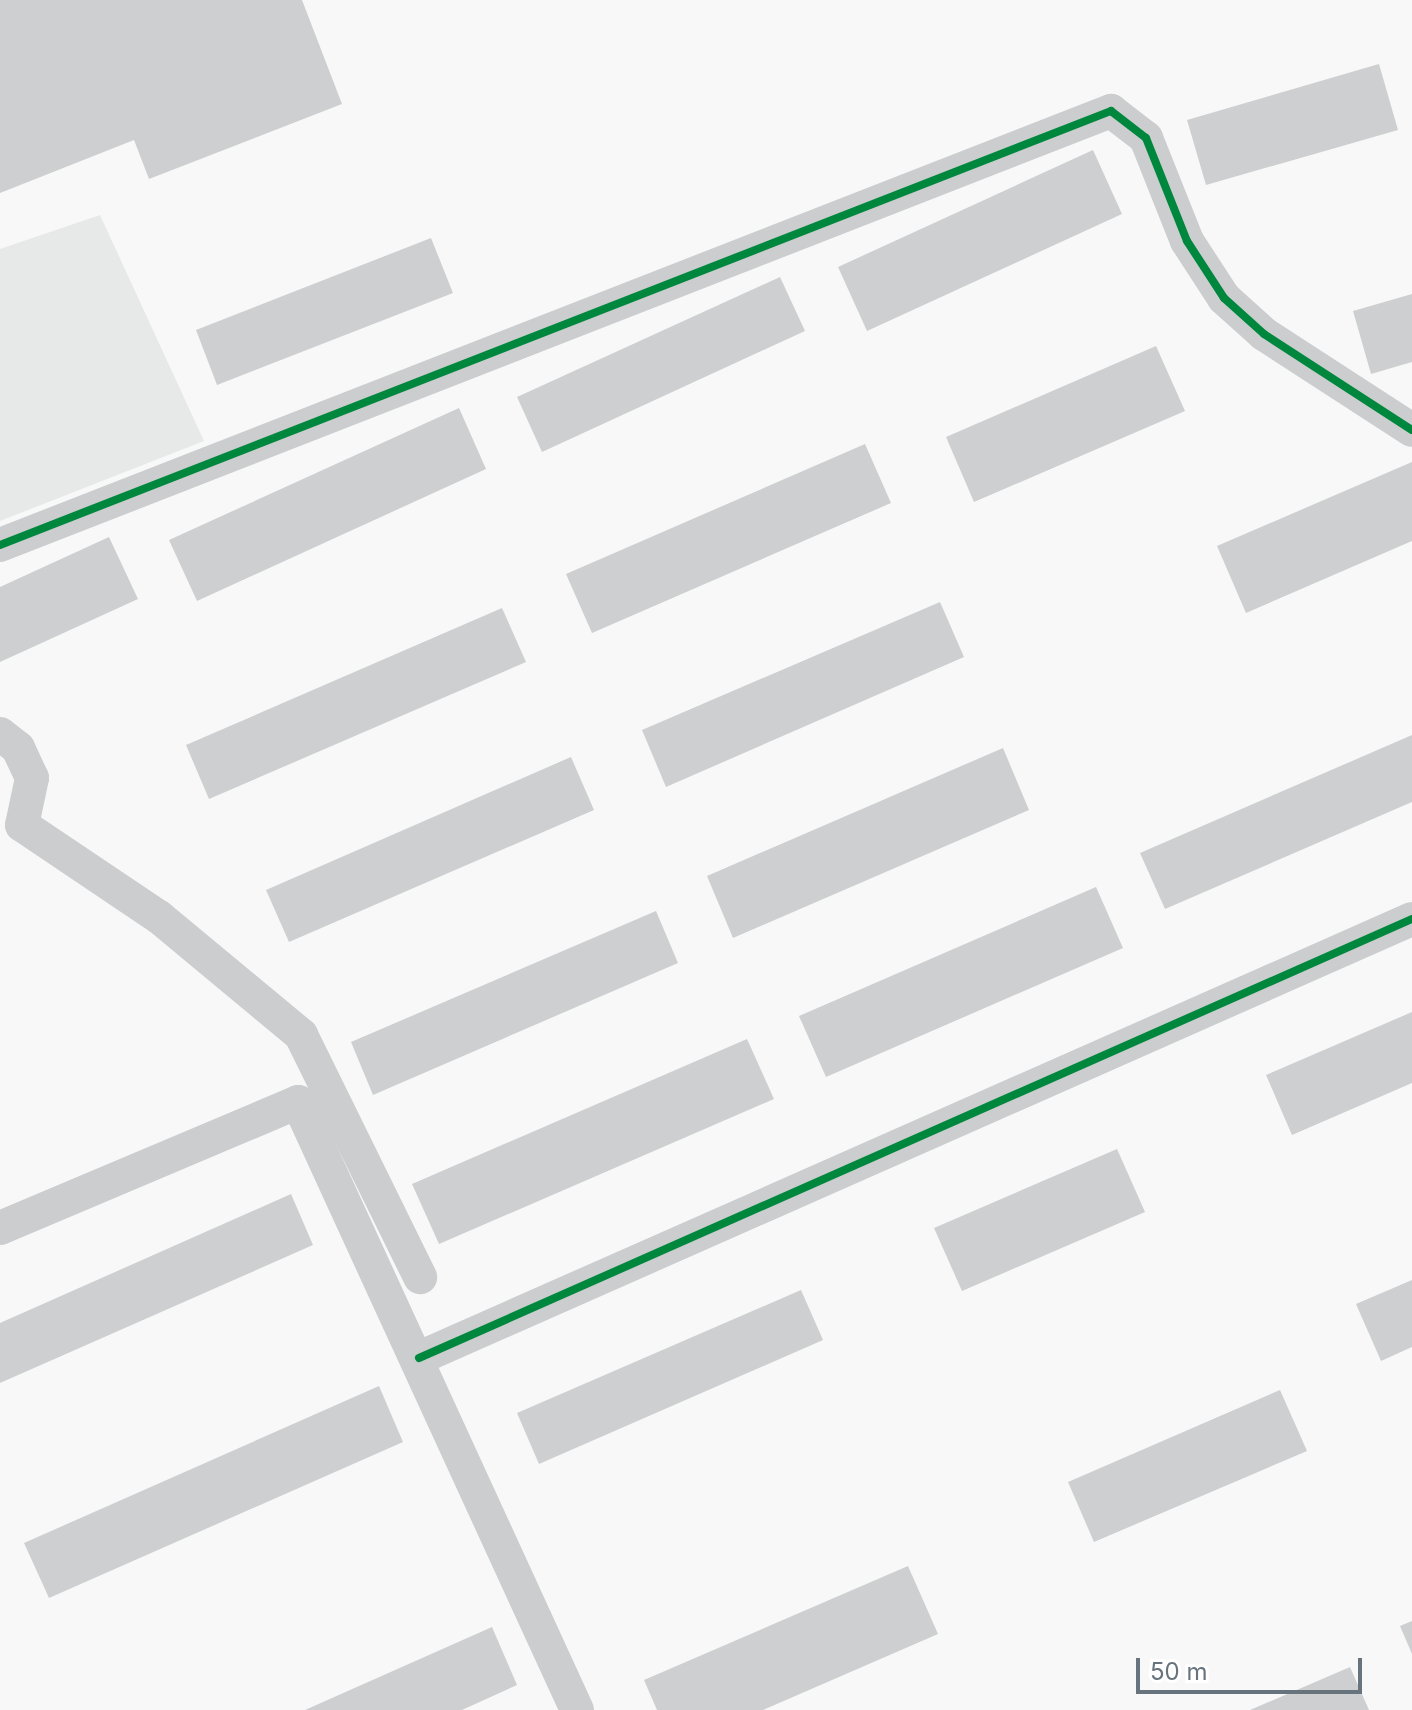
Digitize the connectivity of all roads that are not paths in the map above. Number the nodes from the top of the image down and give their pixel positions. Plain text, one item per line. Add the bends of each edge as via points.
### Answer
1 (1412, 430) edge
2 (0, 545) edge
3 (0, 734) edge
4 (1412, 919) edge
5 (0, 1228) edge
6 (420, 1277) dead end
7 (419, 1358) junction
8 (577, 1710) edge

1 - 2 street via 1264,334 1224,298 1192,251 1146,138 1111,111
3 - 6 street via 18,748 32,778 22,825 159,917 301,1035
4 - 7 street
5 - 7 street via 298,1102
7 - 8 street

